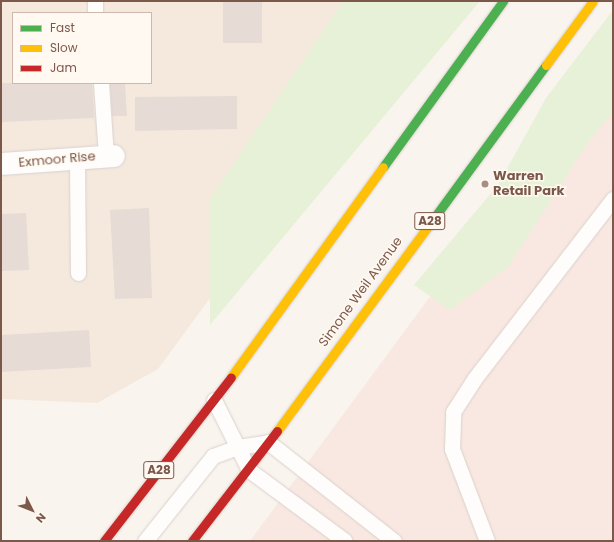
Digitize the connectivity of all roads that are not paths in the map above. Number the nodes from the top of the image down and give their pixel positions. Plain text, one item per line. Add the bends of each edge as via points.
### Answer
1 (94, 1) edge
2 (503, 1) edge
3 (593, 1) edge
4 (95, 12) edge
5 (101, 84) edge
6 (110, 156) joint
7 (77, 159) junction
8 (1, 164) edge
9 (613, 198) edge
10 (78, 273) dead end
11 (214, 400) junction
12 (268, 442) junction
13 (238, 446) junction
14 (249, 470) junction
15 (104, 541) edge
16 (145, 541) edge
17 (192, 541) edge
18 (345, 541) edge
19 (394, 541) edge
20 (487, 541) edge

1 - 4 lane
2 - 11 highway, A28
3 - 12 highway, Simone Weil Avenue / A28
5 - 6 lane
6 - 7 street, Exmoor Rise
7 - 8 street, Exmoor Rise
7 - 10 lane
9 - 20 lane via 475,378 453,412 452,448
11 - 13 lane
11 - 15 highway, A28
12 - 13 lane
12 - 14 highway, Simone Weil Avenue / A28
12 - 19 lane
13 - 14 lane
13 - 16 lane via 213,456
14 - 17 highway, Simone Weil Avenue / A28
14 - 18 lane

